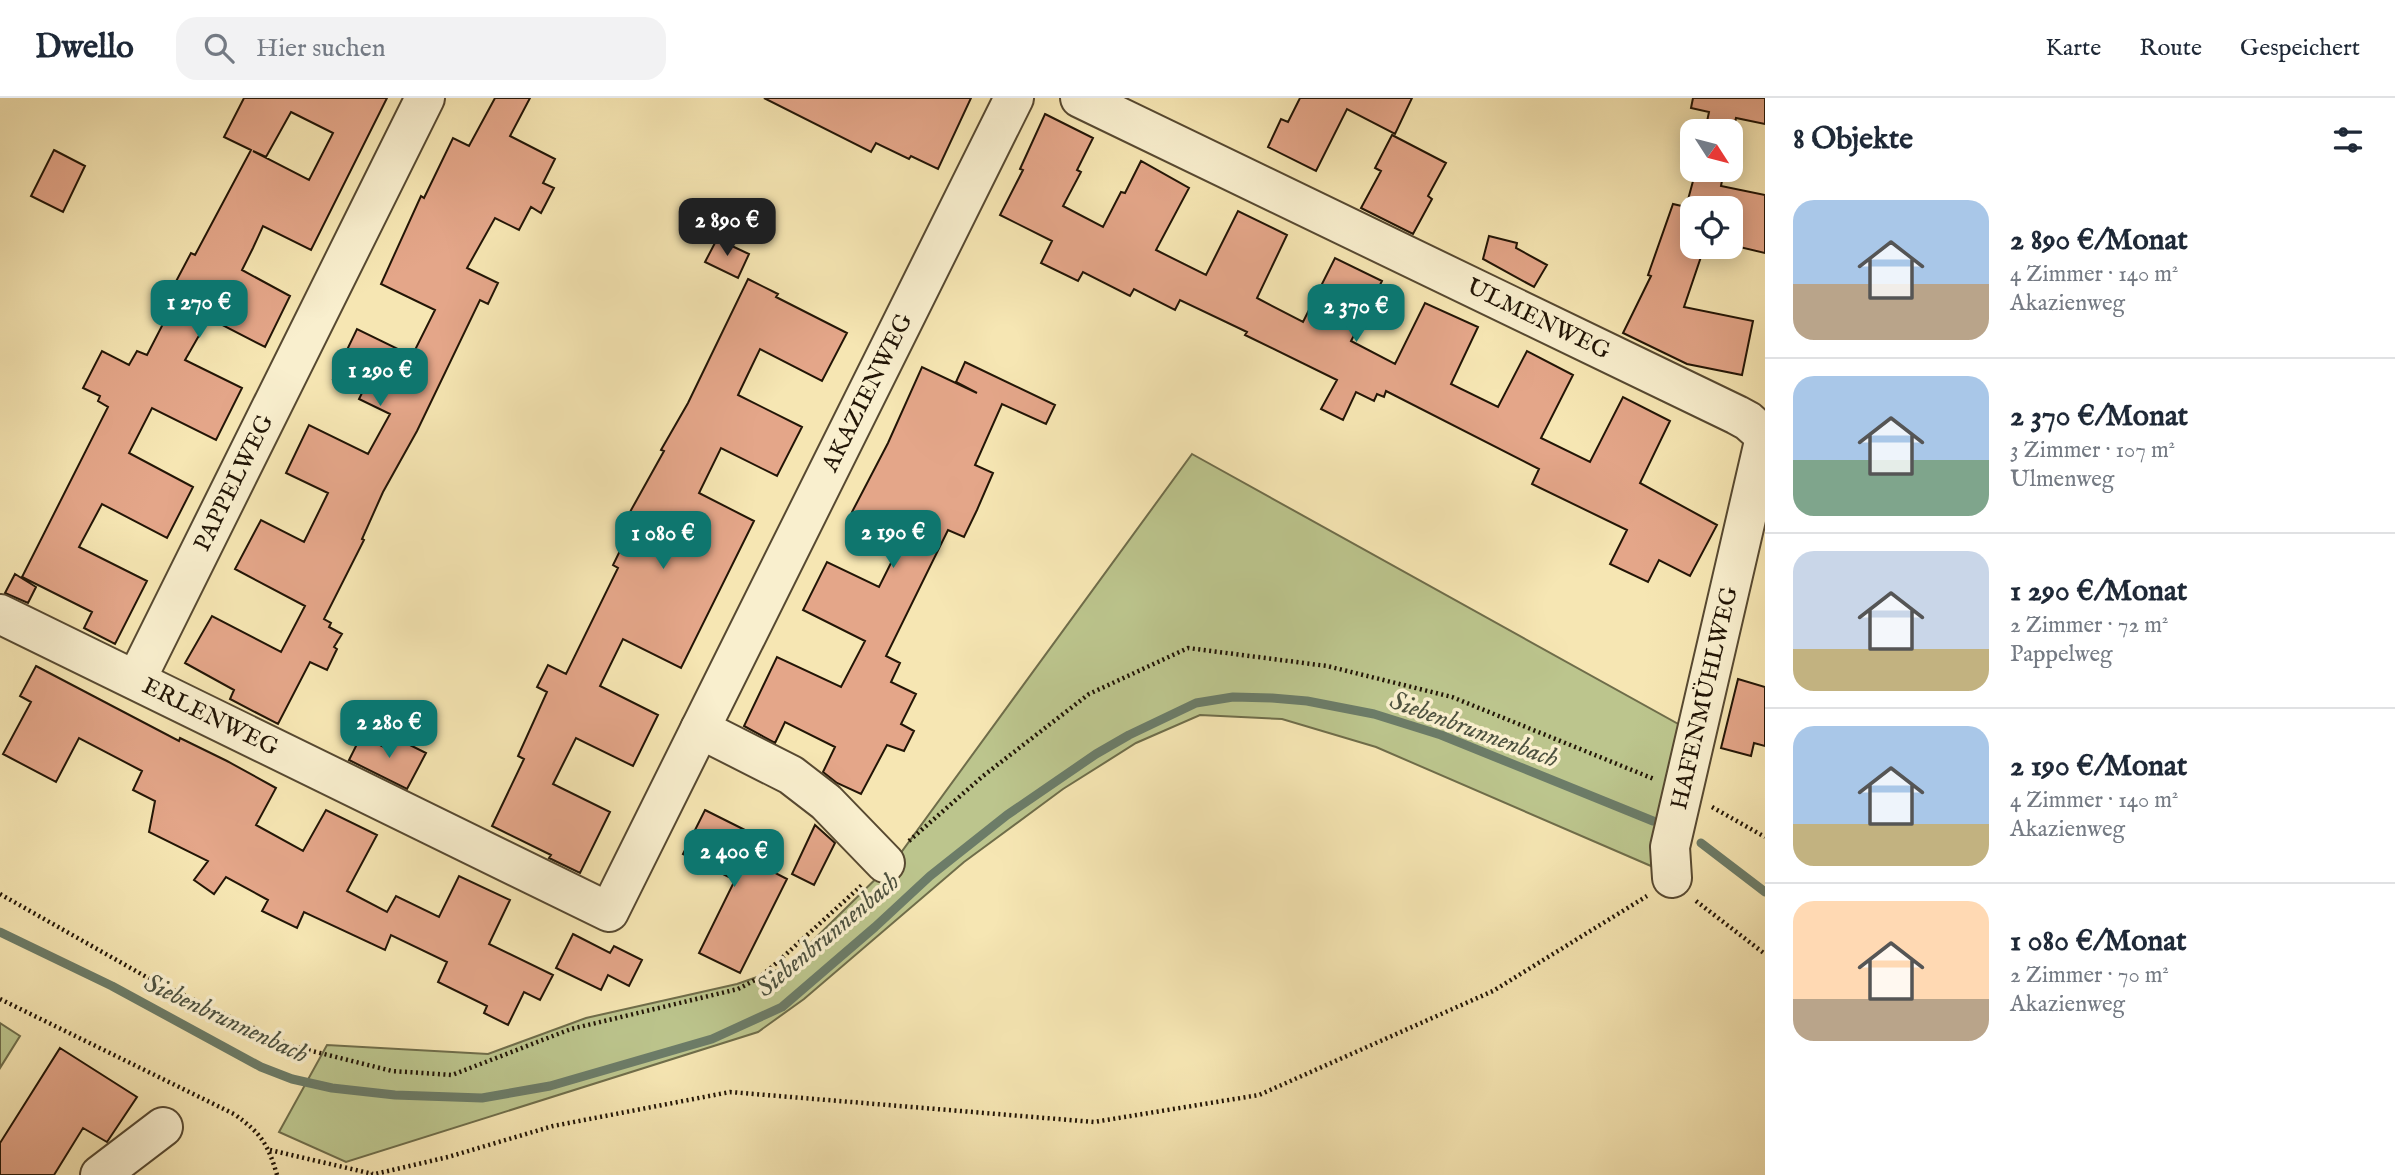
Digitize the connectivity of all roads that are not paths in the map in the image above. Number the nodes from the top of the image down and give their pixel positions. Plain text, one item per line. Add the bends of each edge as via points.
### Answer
1 (425, 98) edge
2 (1014, 98) edge
3 (1080, 98) edge
4 (1765, 437) edge
5 (0, 614) edge
6 (136, 680) junction
7 (700, 729) junction
8 (1671, 862) road end
9 (885, 863) road end
10 (609, 912) joint
11 (163, 1127) dead end
12 (100, 1175) edge

1 - 6 street, PAPPELWEG
2 - 7 street, AKAZIENWEG
3 - 4 street, ULMENWEG via 1737,415
4 - 8 street, HAFENMÜHLWEG via 1682,795
5 - 6 street, ERLENWEG
6 - 10 street, ERLENWEG
7 - 9 street via 791,775 826,802
7 - 10 street, AKAZIENWEG
11 - 12 street

